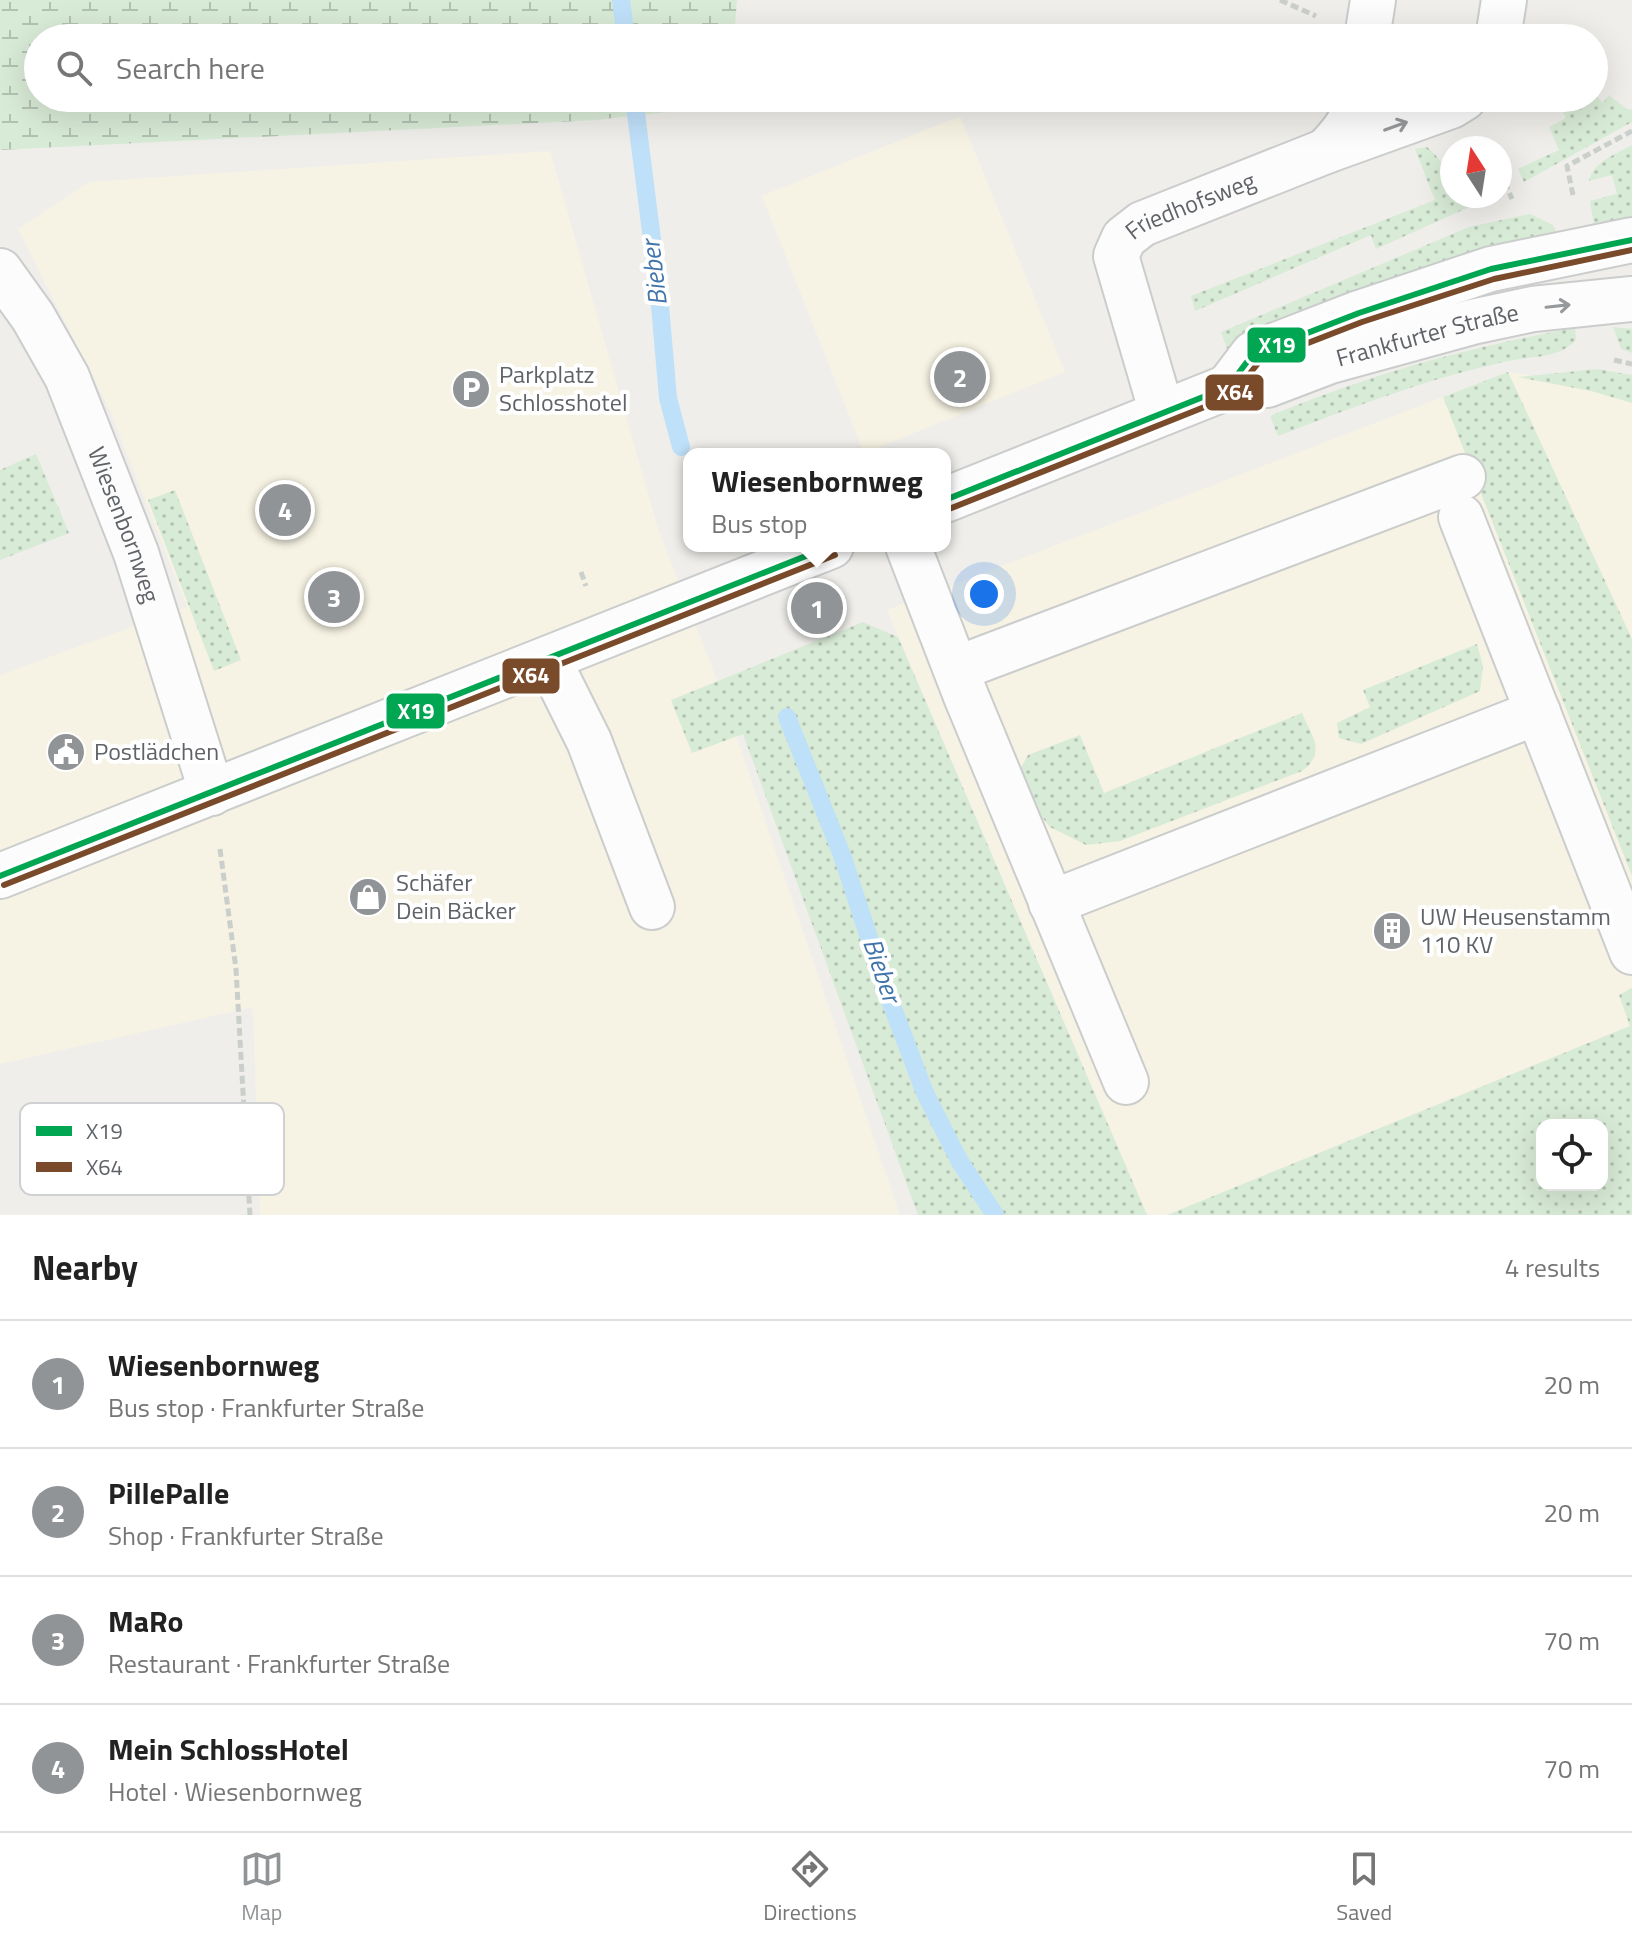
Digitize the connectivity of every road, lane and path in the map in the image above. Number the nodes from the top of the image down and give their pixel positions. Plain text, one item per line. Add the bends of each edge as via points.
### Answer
1 (1373, 0) edge
2 (1504, 0) edge
3 (1369, 24) edge
4 (1500, 24) edge
5 (1355, 112) edge
6 (1434, 112) edge
7 (1632, 131) edge
8 (1326, 151) junction
9 (1567, 166) dead end
10 (1632, 240) edge
11 (0, 271) edge
12 (1632, 299) edge
13 (1228, 387) junction
14 (1162, 413) junction
15 (951, 498) edge
16 (816, 552) edge
17 (910, 552) edge
18 (817, 608) dead end
19 (825, 629) dead end
20 (548, 659) junction
21 (956, 669) junction
22 (1538, 712) junction
23 (212, 793) junction
24 (0, 876) edge
25 (1051, 903) junction
26 (652, 907) dead end
27 (1632, 952) edge
28 (1126, 1082) dead end
29 (244, 1103) edge
30 (249, 1195) edge
31 (250, 1215) edge

1 - 3 street
2 - 4 street
5 - 8 street, Friedhofsweg via 1347,130
8 -> 6 street
7 - 9 path
8 - 14 street, Friedhofsweg via 1142,224 1124,238 1116,256
10 - 13 street, Frankfurter Straße via 1491,269 1359,313 1253,354
11 - 23 street, Wiesenbornweg via 67,377 136,553
13 -> 12 street, Frankfurter Straße via 1267,385 1330,361 1472,322 1533,309
13 - 14 street, Frankfurter Straße
14 - 15 street, Frankfurter Straße
16 - 20 street
17 - 21 street
18 - 19 path
20 - 23 street
20 - 26 street via 589,741
21 - 22 street via 1462,497
21 - 25 street
22 - 25 street
22 - 27 street
23 - 24 street
23 - 29 path via 236,969
25 - 28 street
30 - 31 path

